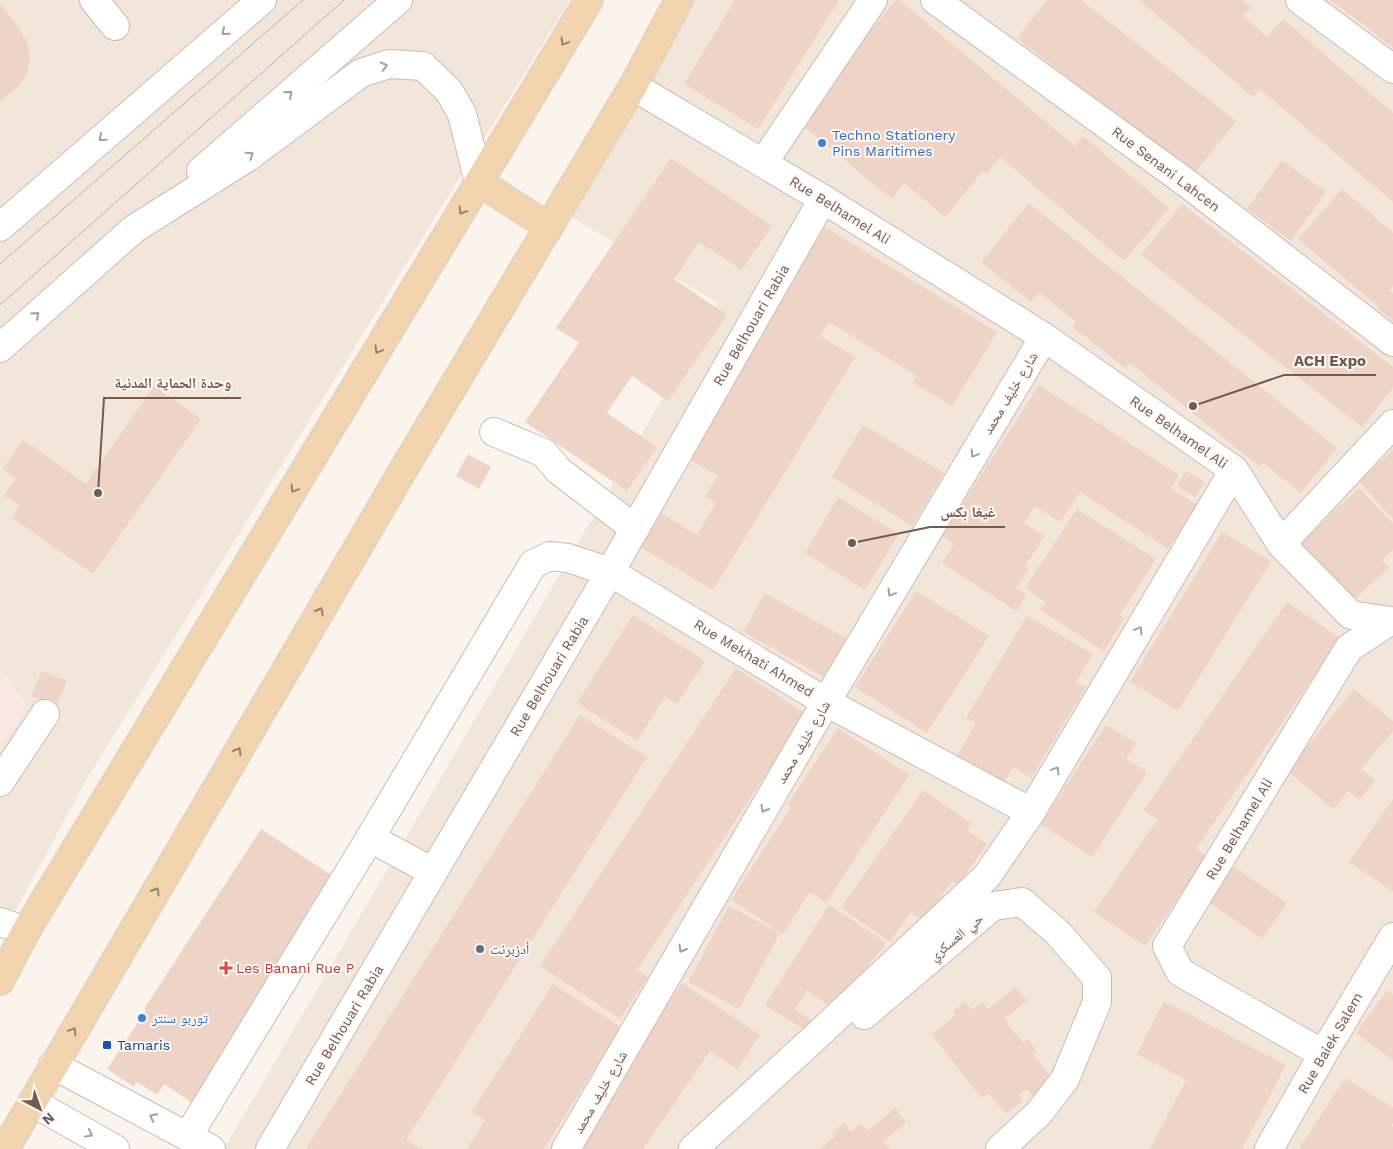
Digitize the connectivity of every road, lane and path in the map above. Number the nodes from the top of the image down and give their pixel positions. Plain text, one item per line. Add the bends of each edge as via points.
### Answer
1 (94, 0) edge
2 (262, 0) edge
3 (398, 0) edge
4 (589, 0) edge
5 (679, 0) edge
6 (872, 0) edge
7 (935, 0) edge
8 (1300, 0) edge
9 (115, 26) dead end
10 (1393, 69) edge
11 (633, 86) junction
12 (763, 163) junction
13 (479, 182) junction
14 (823, 199) junction
15 (0, 227) edge
16 (549, 227) junction
17 (134, 229) junction
18 (1044, 337) junction
19 (1393, 342) edge
20 (0, 348) edge
21 (1393, 424) edge
22 (494, 432) dead end
23 (1234, 470) junction
24 (635, 529) junction
25 (1281, 544) junction
26 (610, 572) junction
27 (1392, 620) edge
28 (826, 702) junction
29 (45, 714) dead end
30 (0, 782) edge
31 (1031, 812) junction
32 (370, 838) junction
33 (434, 872) junction
34 (0, 922) edge
35 (26, 931) junction
36 (1393, 937) edge
37 (0, 981) edge
38 (1323, 1054) junction
39 (53, 1065) junction
40 (32, 1102) junction
41 (188, 1136) junction
42 (5, 1149) edge
43 (115, 1149) edge
44 (211, 1149) edge
45 (270, 1149) edge
46 (566, 1149) edge
47 (693, 1149) edge
48 (707, 1149) edge
49 (1000, 1149) edge
50 (1269, 1149) edge

1 - 9 street
2 -> 15 street
17 -> 3 street
4 -> 13 main road
5 - 11 main road
6 - 12 street
7 - 19 street, Rue Senani Lahcen via 1188,184
8 - 10 street
11 - 12 street, Rue Belhamel Ali
11 - 16 main road
12 - 14 street, Rue Belhamel Ali
13 - 16 main road
17 -> 13 street via 248,157 361,73 390,64 423,66 449,91 462,114
13 -> 35 main road
14 - 18 street, Rue Belhamel Ali
14 - 24 street, Rue Belhouari Rabia
39 -> 16 main road
20 -> 17 street
18 - 23 street, Rue Belhamel Ali
18 -> 28 street, شارع خليف محمد
21 - 25 street
22 - 24 street via 544,453 558,470
23 - 25 street, Rue Belhamel Ali
31 -> 23 street
24 - 26 street, Rue Belhouari Rabia
25 - 27 street, Rue Belhamel Ali via 1351,615
26 - 28 street, Rue Mekhati Ahmed
26 - 32 street, Rue Mekhati Ahmed via 568,558 550,556 532,564
26 - 33 street, Rue Belhouari Rabia
27 - 38 street, Rue Belhamel Ali via 1349,648 1167,946 1180,972
28 - 31 street, Rue Mekhati Ahmed
28 -> 46 street, شارع خليف محمد
29 - 30 street
31 - 47 street via 987,876
32 - 33 street
32 - 41 street, Rue Mekhati Ahmed
33 - 45 street, Rue Belhouari Rabia
34 - 35 street
35 - 37 main road
36 - 38 street, Rue Baiek Salem
38 - 50 street, Rue Baiek Salem
39 - 40 main road
41 -> 39 street
40 - 42 main road
40 -> 43 street
41 - 44 street
48 - 49 street, حي العسكري via 993,906 1022,902 1058,933 1097,978 1097,1002 1064,1079 1040,1114

